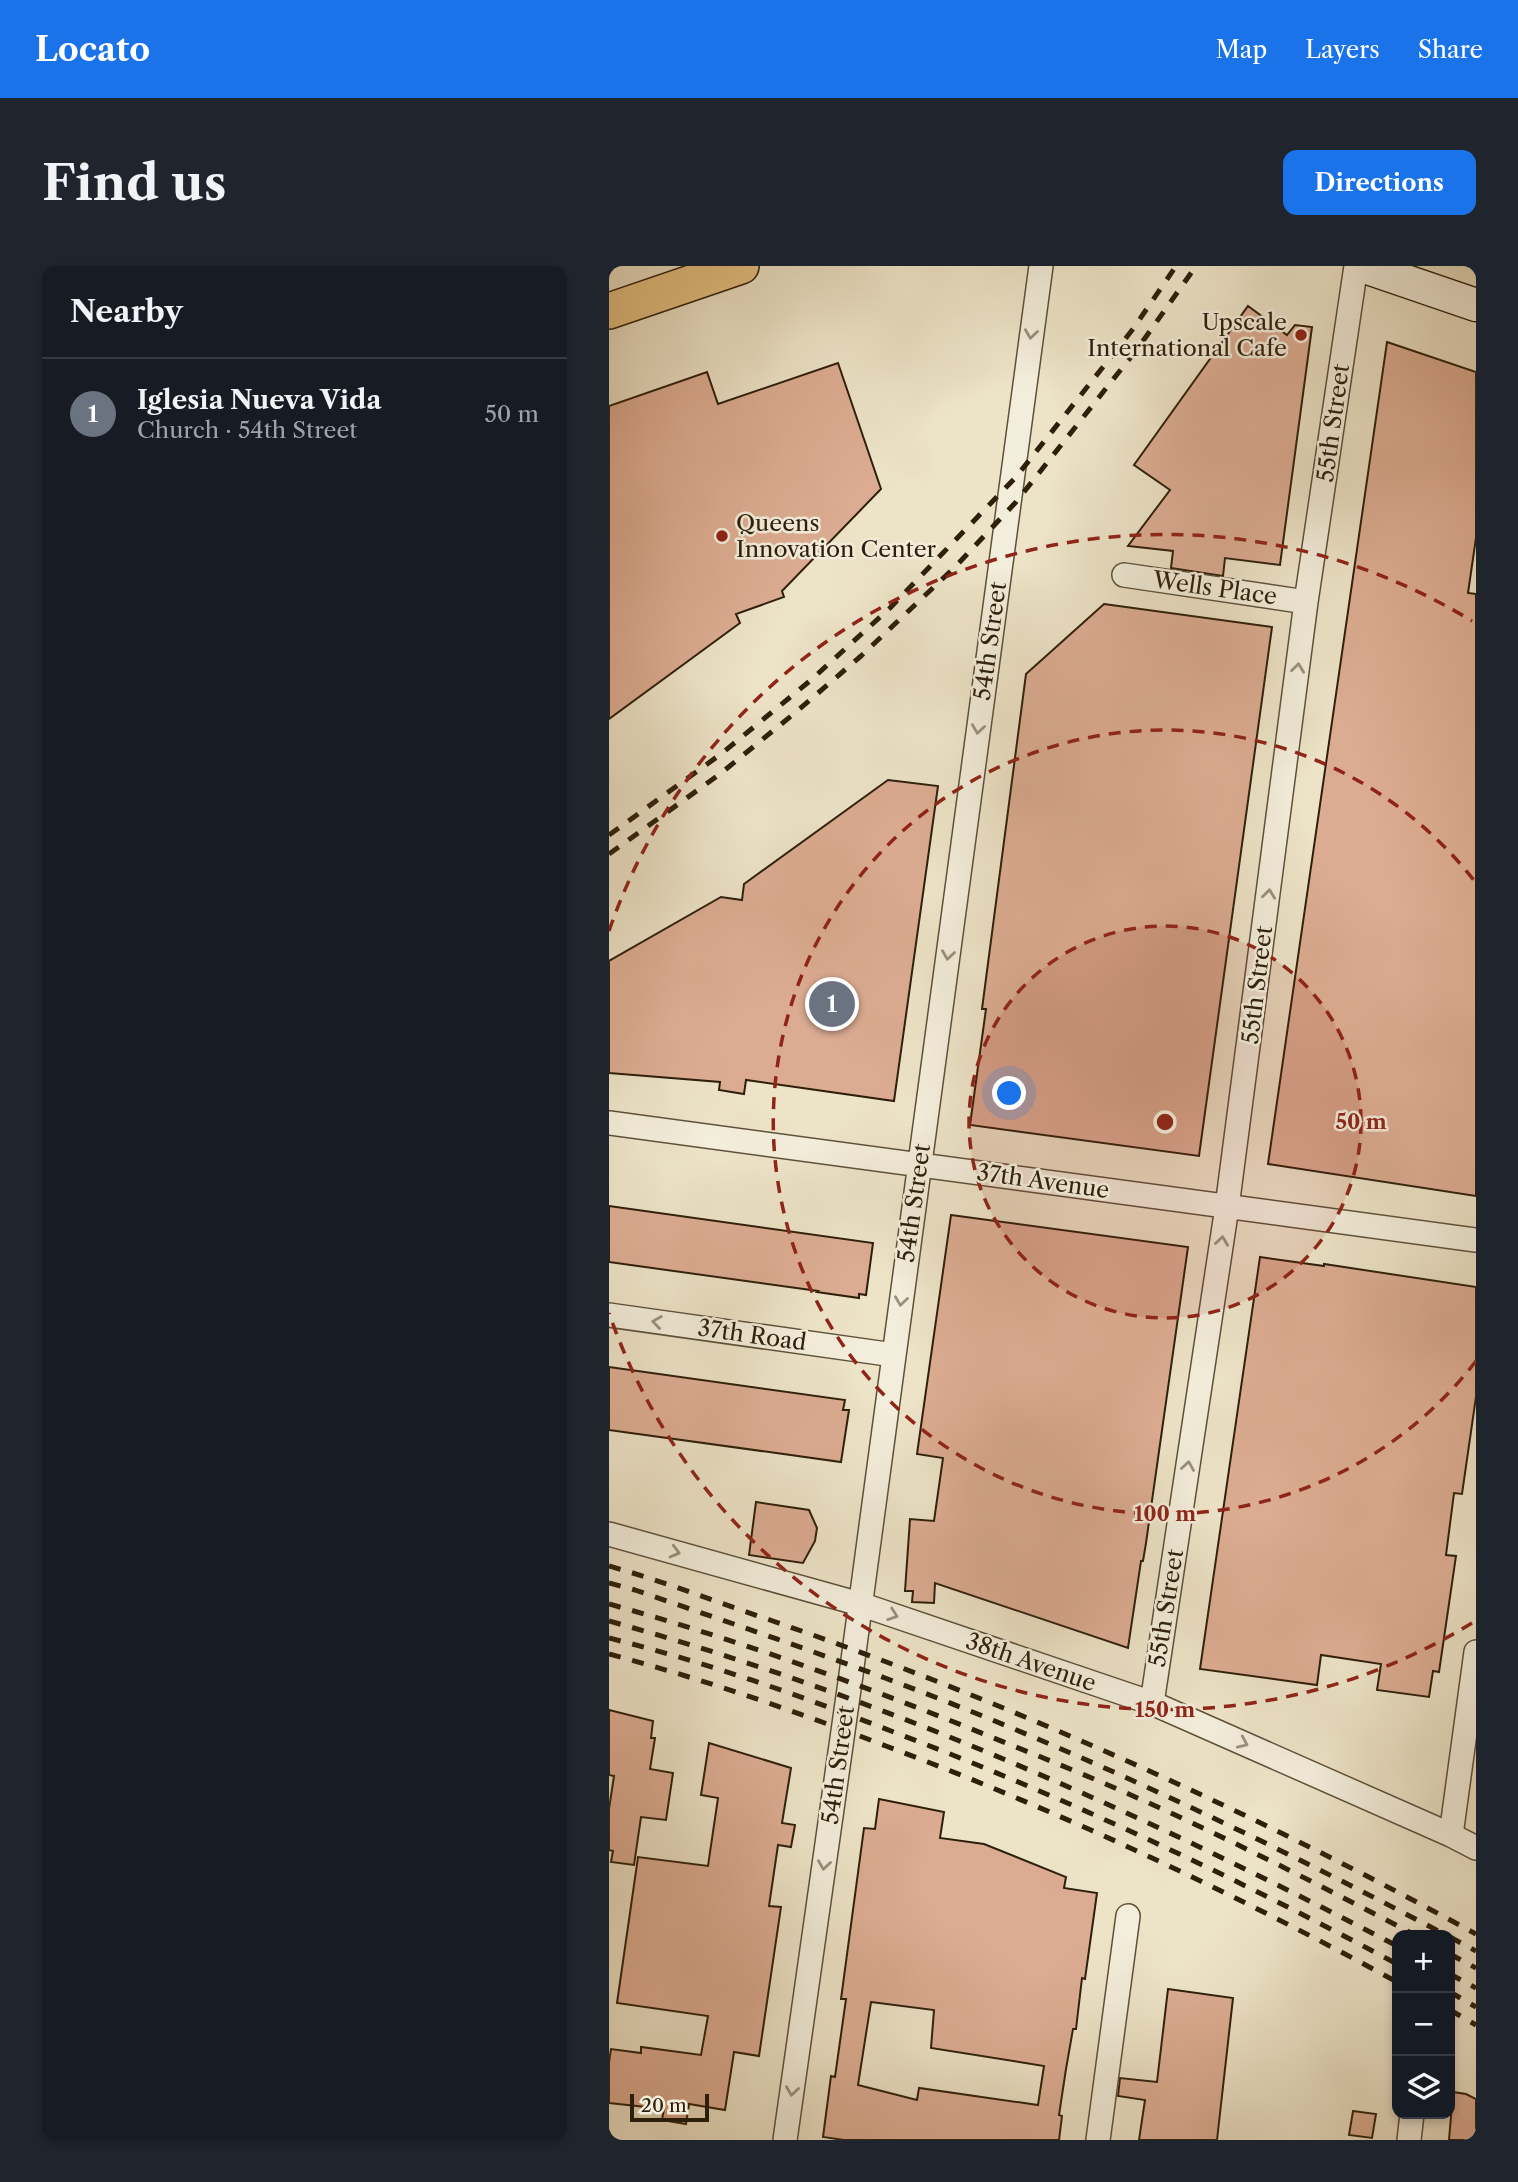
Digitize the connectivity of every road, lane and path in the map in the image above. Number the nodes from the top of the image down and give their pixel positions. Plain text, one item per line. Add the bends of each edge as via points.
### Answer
1 (741, 266) edge
2 (1041, 266) edge
3 (1356, 266) edge
4 (1363, 266) edge
5 (1476, 305) edge
6 (609, 311) edge
7 (1124, 575) dead end
8 (1306, 602) junction
9 (609, 1123) edge
10 (919, 1163) junction
11 (1227, 1207) junction
12 (1476, 1240) edge
13 (609, 1315) edge
14 (894, 1355) junction
15 (609, 1534) edge
16 (860, 1604) junction
17 (1476, 1652) edge
18 (1152, 1703) junction
19 (1451, 1835) junction
20 (1476, 1848) edge
21 (1128, 1916) dead end
22 (1411, 2119) edge
23 (785, 2140) edge
24 (1098, 2140) edge
25 (1409, 2140) edge

1 - 6 main road
2 -> 10 street, 54th Street
3 - 8 street, 55th Street
4 - 5 main road
7 - 8 street, Wells Place
11 -> 8 street, 55th Street
9 - 10 street, 37th Avenue
10 - 11 street, 37th Avenue
10 -> 14 street, 54th Street
11 - 12 street, 37th Avenue
18 -> 11 street, 55th Street
14 -> 13 street, 37th Road
14 - 16 street, 54th Street
15 -> 16 street, 38th Avenue
16 -> 18 street, 38th Avenue
16 -> 23 street, 54th Street
17 - 19 street
18 -> 19 street, 38th Avenue
19 - 20 street, 38th Avenue
21 - 24 street
22 - 25 street

